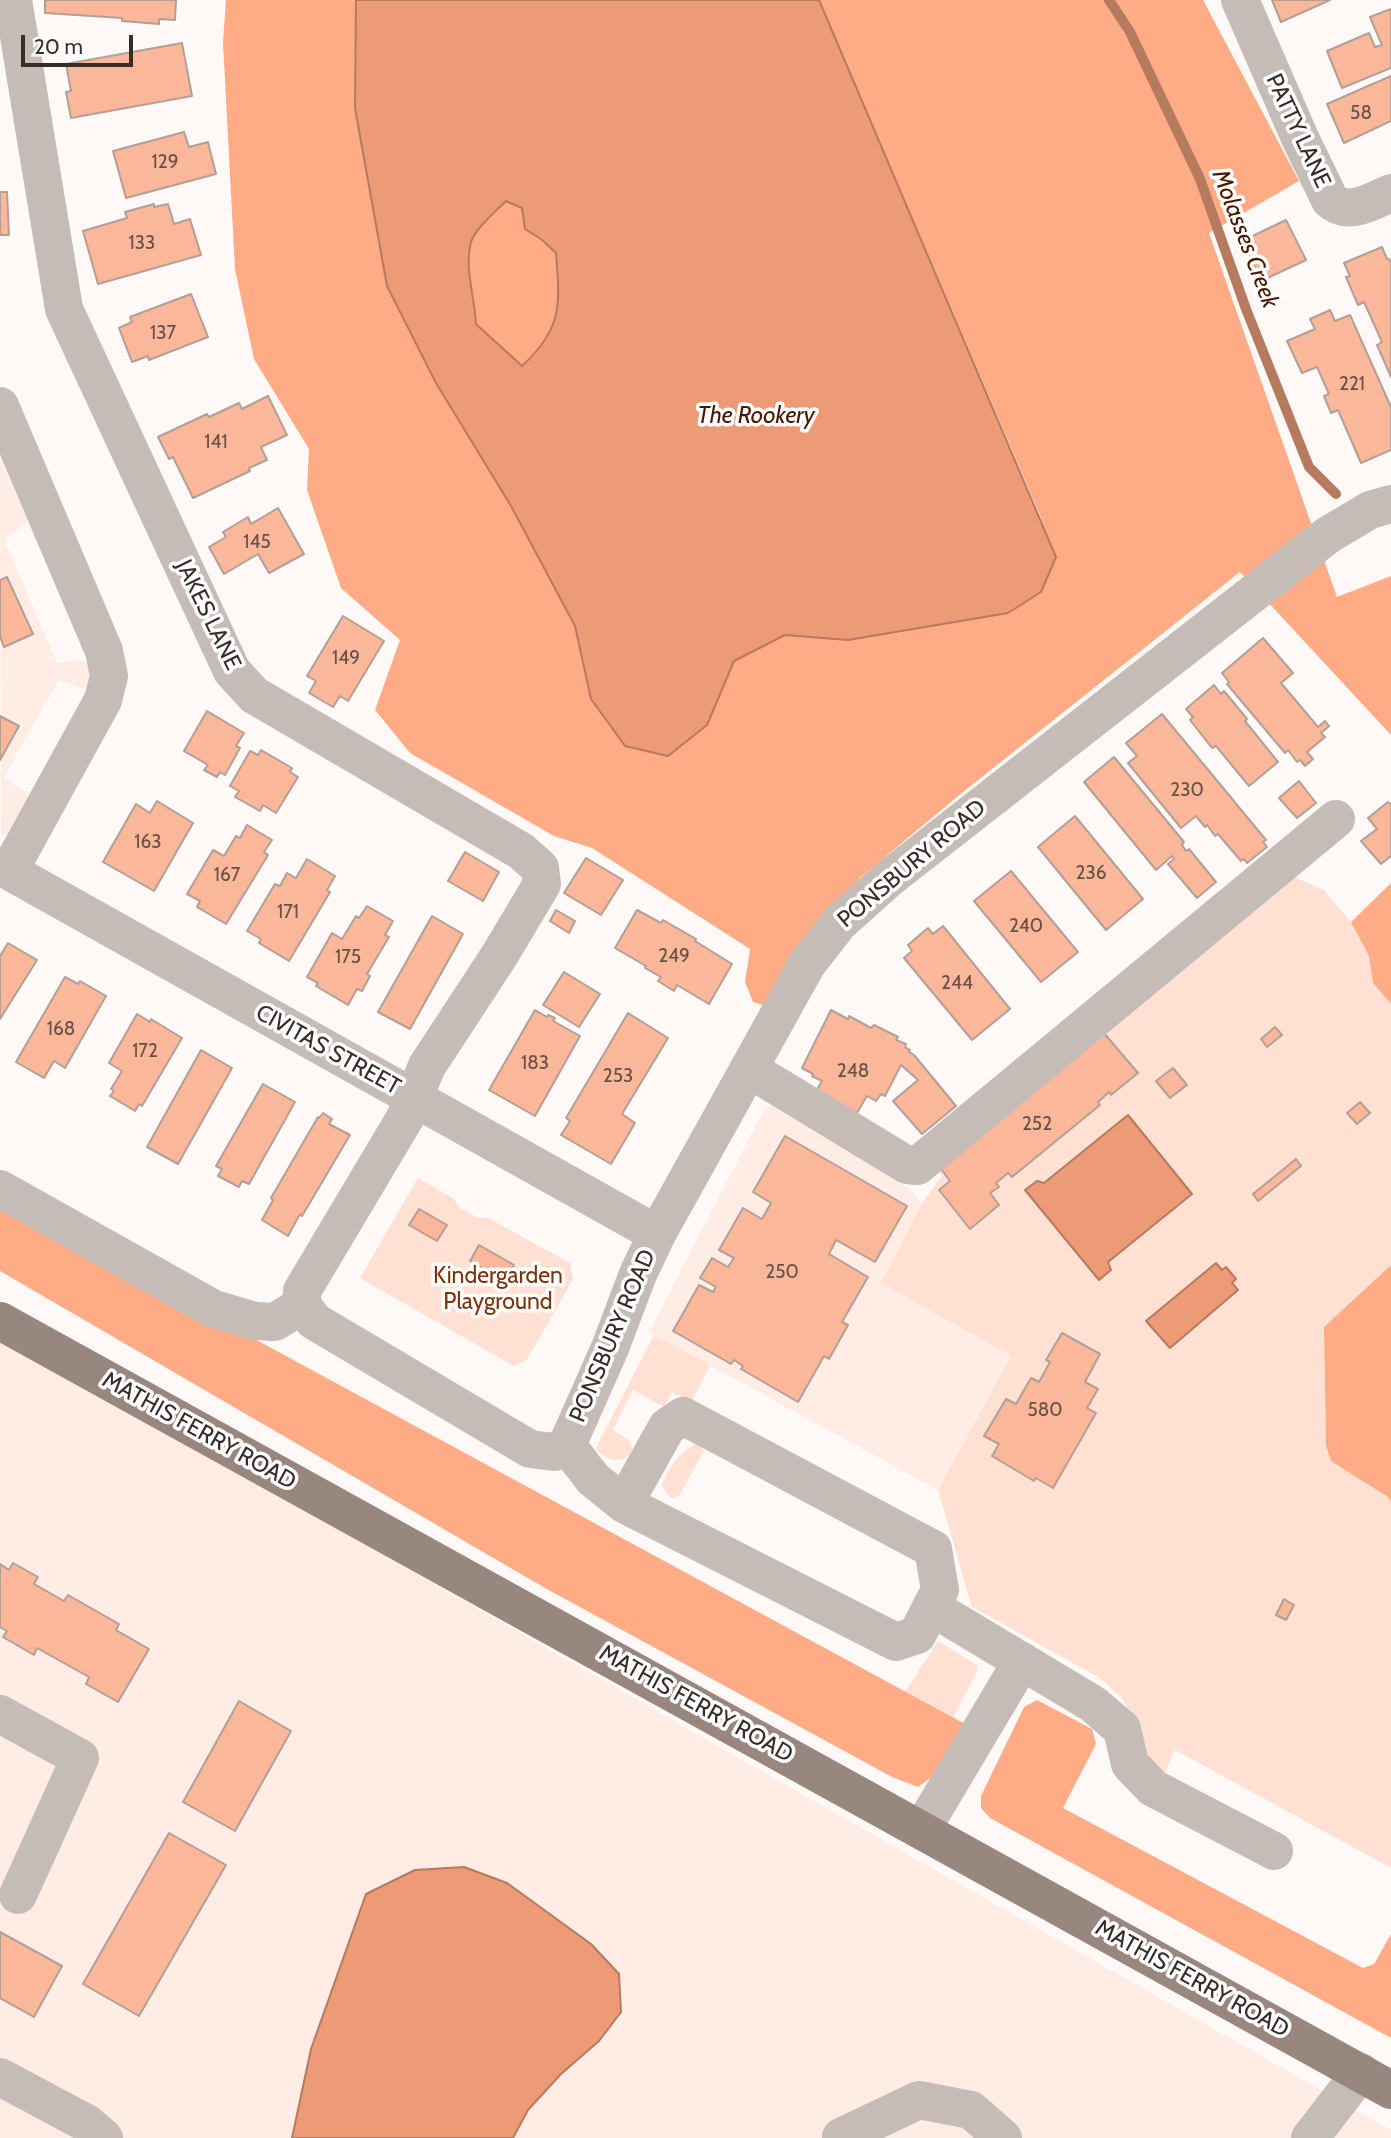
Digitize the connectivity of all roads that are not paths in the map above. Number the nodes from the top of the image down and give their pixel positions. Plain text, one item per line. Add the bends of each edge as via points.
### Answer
1 (13, 0) edge
2 (1240, 0) edge
3 (1391, 192) edge
4 (0, 406) edge
5 (1391, 504) edge
6 (1336, 820) dead end
7 (5, 868) edge
8 (749, 1069) junction
9 (415, 1098) junction
10 (0, 1189) edge
11 (657, 1234) junction
12 (302, 1305) junction
13 (0, 1321) edge
14 (567, 1445) junction
15 (624, 1504) junction
16 (932, 1607) junction
17 (1022, 1661) junction
18 (0, 1714) edge
19 (922, 1829) junction
20 (1273, 1850) dead end
21 (18, 1895) dead end
22 (0, 2077) edge
23 (1376, 2081) edge
24 (841, 2137) edge
25 (104, 2138) edge
26 (1003, 2138) edge
27 (1310, 2138) edge

1 - 9 street, JAKES LANE via 64,309 232,671 254,695 296,722 521,851 540,868 542,884 427,1066
2 - 3 street, PATTY LANE via 1330,201 1345,209
4 - 7 street via 104,651 109,676 103,700
5 - 8 street, PONSBURY ROAD via 1370,510 1328,535 861,901 807,964
6 - 8 street via 917,1166 907,1166
7 - 9 street, CIVITAS STREET
8 - 11 street, PONSBURY ROAD
9 - 11 street, CIVITAS STREET
9 - 12 street via 302,1291
10 - 12 street via 214,1309 275,1322
11 - 14 street, PONSBURY ROAD
12 - 14 street via 314,1321 530,1449 554,1452
13 - 19 main road, MATHIS FERRY ROAD
14 - 15 street via 593,1479
15 - 16 street via 896,1642 917,1635
15 - 16 street via 667,1427 683,1416 933,1549 940,1590
16 - 17 street
17 - 19 street
17 - 20 street via 1093,1704 1122,1729 1130,1764 1153,1788
18 - 21 street via 80,1758
19 - 23 main road, MATHIS FERRY ROAD
22 - 25 street via 89,2124
23 - 27 street
24 - 26 street via 919,2100 971,2110

